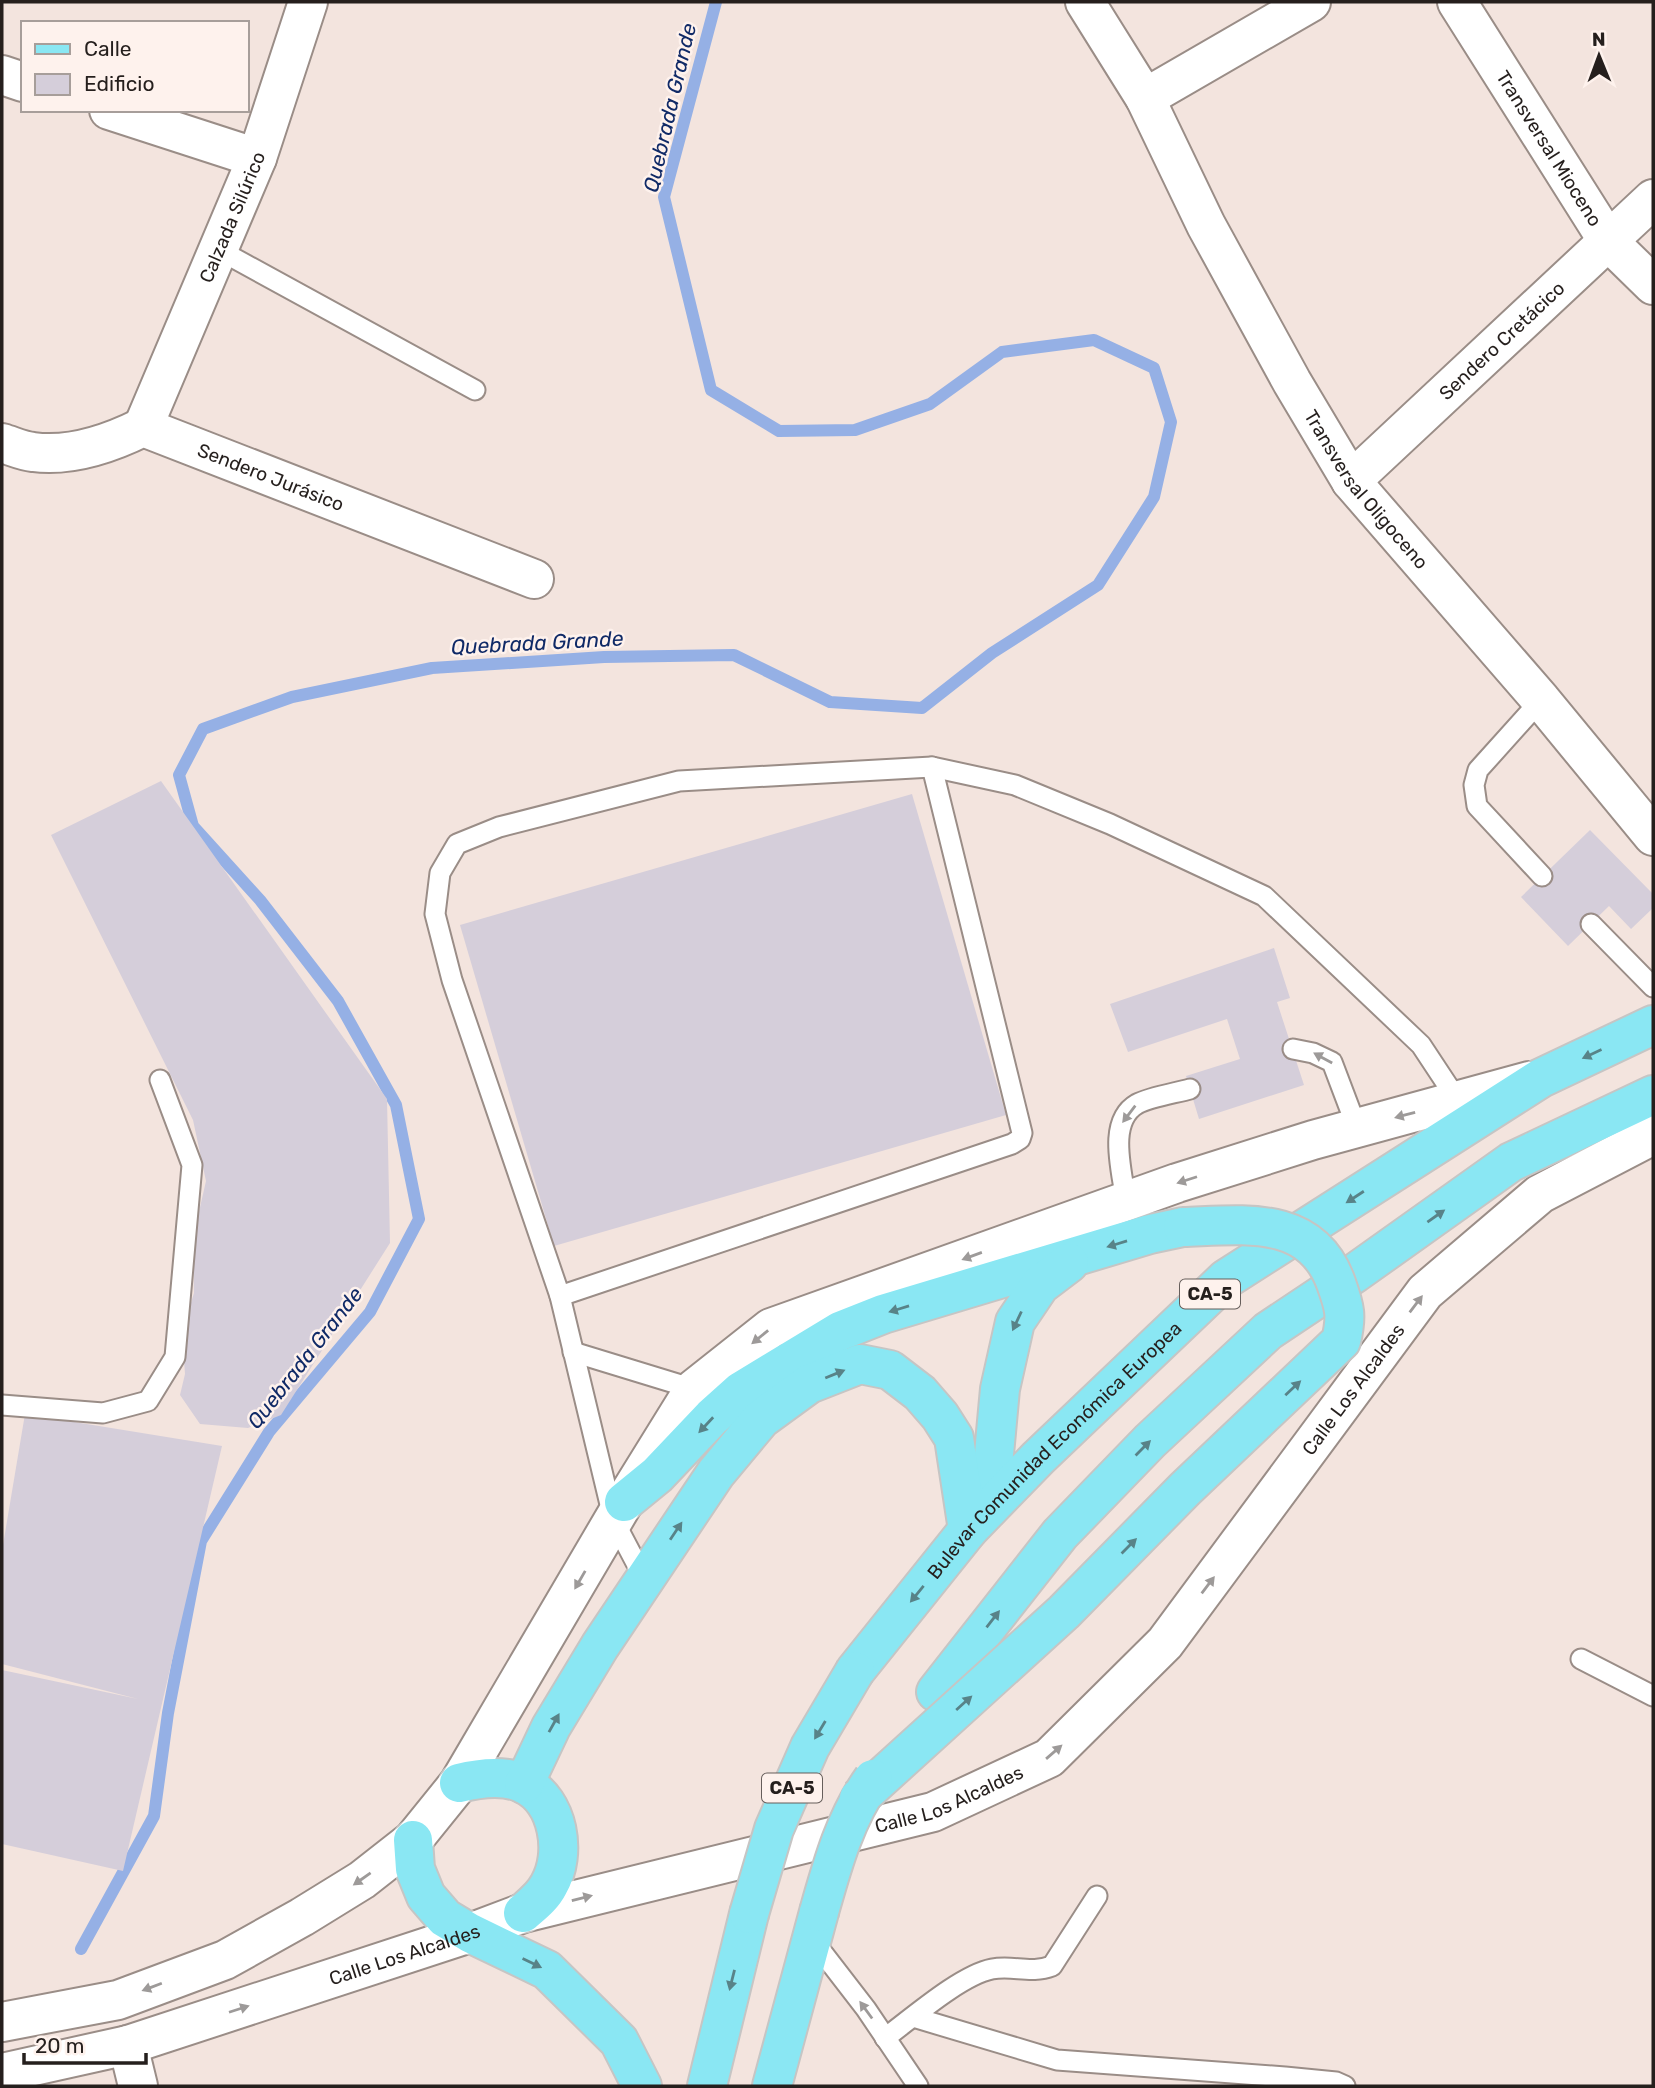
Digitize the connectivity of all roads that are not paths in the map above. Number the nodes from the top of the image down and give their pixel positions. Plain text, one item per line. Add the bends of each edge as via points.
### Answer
1 (308, 2) edge
2 (1085, 2) edge
3 (1311, 2) edge
4 (1457, 2) edge
5 (2, 75) edge
6 (21, 81) edge
7 (1145, 98) junction
8 (115, 112) edge
9 (257, 158) junction
10 (1653, 199) edge
11 (1608, 241) junction
12 (219, 250) junction
13 (1653, 285) edge
14 (475, 390) dead end
15 (143, 427) junction
16 (2, 443) edge
17 (1351, 481) junction
18 (534, 579) dead end
19 (1541, 700) junction
20 (932, 767) junction
21 (1653, 835) edge
22 (1542, 876) dead end
23 (1591, 924) dead end
24 (1653, 987) edge
25 (1653, 1025) edge
26 (1293, 1049) dead end
27 (1541, 1078) junction
28 (160, 1080) dead end
29 (1190, 1089) dead end
30 (1653, 1095) edge
31 (1458, 1101) junction
32 (1357, 1128) junction
33 (1653, 1135) edge
34 (1126, 1202) junction
35 (1079, 1255) junction
36 (560, 1296) junction
37 (573, 1352) junction
38 (694, 1389) junction
39 (2, 1405) edge
40 (619, 1511) junction
41 (979, 1519) junction
42 (645, 1578) junction
43 (1581, 1659) dead end
44 (1653, 1696) edge
45 (459, 1783) junction
46 (524, 1784) junction
47 (859, 1798) junction
48 (414, 1840) junction
49 (1097, 1896) dead end
50 (523, 1913) junction
51 (816, 1925) junction
52 (470, 1933) junction
53 (913, 2017) junction
54 (2, 2022) edge
55 (885, 2038) junction
56 (128, 2045) junction
57 (2, 2073) edge
58 (138, 2086) edge
59 (642, 2086) edge
60 (706, 2086) edge
61 (772, 2086) edge
62 (918, 2086) edge
63 (1345, 2086) edge

1 - 9 main road, Calzada Silúrico
2 - 7 main road
3 - 7 main road
4 - 11 main road, Transversal Mioceno
5 - 6 main road
7 - 17 main road, Transversal Oligoceno via 1206,225
8 - 9 main road
9 - 12 main road, Calzada Silúrico
10 - 11 main road, Sendero Cretácico
11 - 13 main road, Transversal Mioceno
11 - 17 main road, Sendero Cretácico
12 - 14 lane
12 - 15 main road, Calzada Silúrico
15 - 16 main road via 110,443 72,450 33,453
15 - 18 main road, Sendero Jurásico
17 - 19 main road, Transversal Oligoceno
19 - 21 main road, Transversal Oligoceno
19 - 22 lane via 1478,770 1474,785 1477,806
20 - 31 lane via 1015,785 1264,896 1421,1045
20 - 36 lane via 1020,1139
20 - 36 lane via 679,781 499,827 457,844 440,873 435,914 452,980
23 - 24 lane
25 -> 27 main road, Bulevar Comunidad Económica Europea / CA-5
32 -> 26 lane via 1332,1062
27 - 31 main road
27 -> 41 main road, Bulevar Comunidad Económica Europea / CA-5 via 1226,1279
28 - 39 lane via 192,1165 176,1357 148,1401 103,1413
29 -> 34 lane via 1137,1104 1123,1119 1118,1134
47 -> 30 main road, bridge via 1060,1534 1150,1441 1268,1331 1511,1162
31 -> 32 main road
32 -> 34 main road
50 -> 33 main road, Calle Los Alcaldes via 933,1812 1049,1758 1165,1643 1425,1292 1540,1194
34 -> 38 main road via 771,1328
35 -> 40 main road via 840,1331 741,1391
35 -> 41 main road via 1040,1285 1015,1322
47 -> 35 main road, bridge via 1064,1612 1341,1341 1346,1320 1332,1273 1316,1249 1276,1228 1183,1227
36 - 37 lane
37 - 38 lane
37 - 40 lane
38 - 40 main road
40 - 42 lane
40 -> 45 main road
42 -> 41 main road via 716,1473 761,1419 809,1384 860,1364 890,1370 940,1416 954,1438
41 -> 60 main road, Bulevar Comunidad Económica Europea / CA-5, bridge via 855,1671 810,1747 774,1829
46 -> 42 main road via 551,1727
43 - 44 lane
45 - 46 main road via 492,1778
45 - 48 main road
46 - 50 main road via 550,1812 559,1848 549,1885
47 - 51 main road, bridge via 836,1854
48 - 52 main road via 415,1869 426,1896 445,1918
48 -> 54 main road via 362,1880 225,1960 118,2000
49 - 53 lane via 1052,1966 1039,1971 993,1969 971,1977
50 - 52 main road, Calle Los Alcaldes
55 -> 51 lane
51 - 61 main road
56 -> 52 main road, Calle Los Alcaldes
52 -> 59 main road via 547,1970 619,2041
53 - 55 lane
53 - 63 lane via 1057,2060 1285,2077
55 - 62 lane
56 - 57 main road, Calle Los Alcaldes
56 - 58 main road

